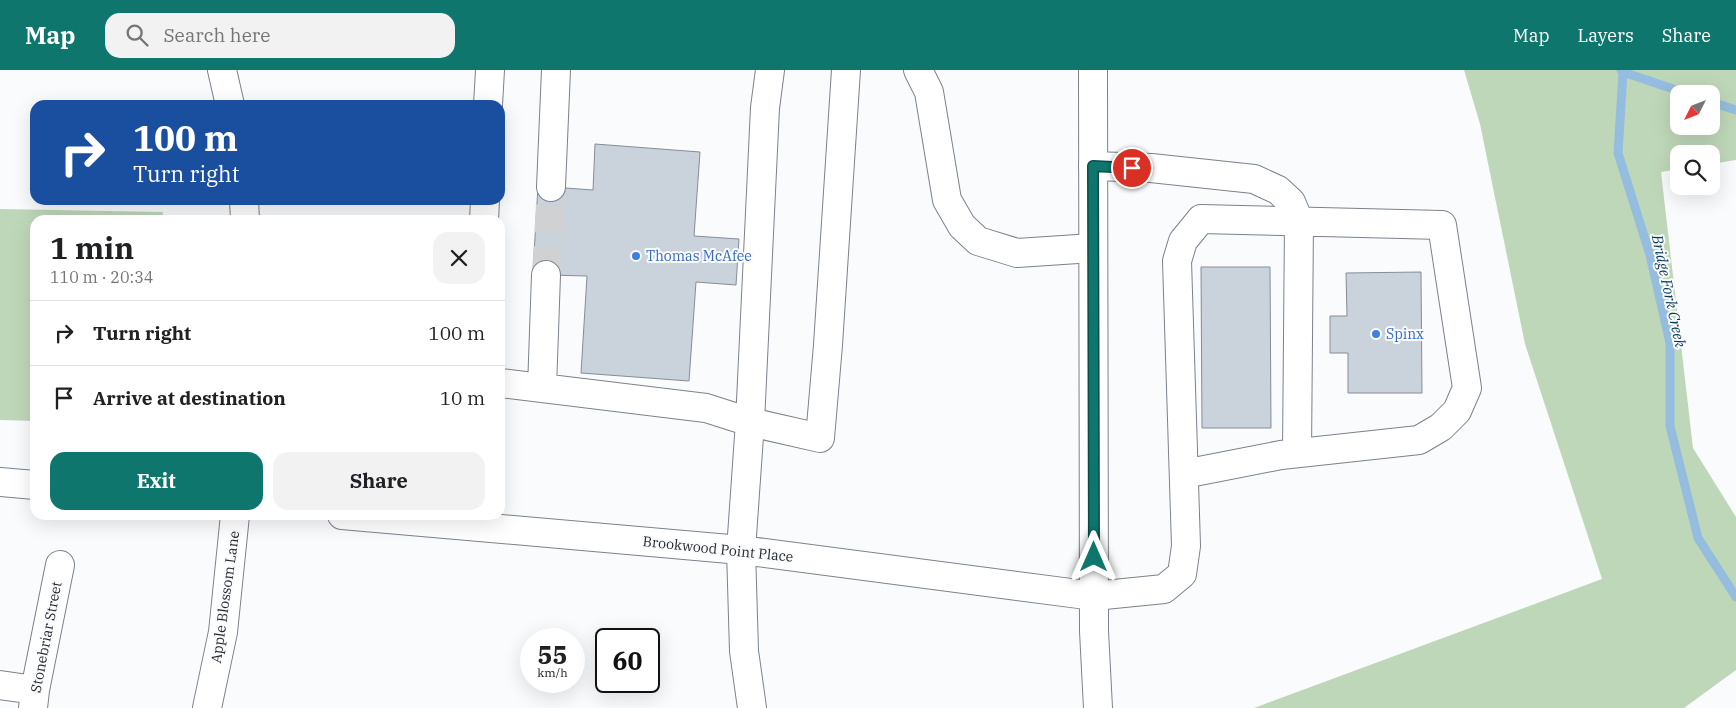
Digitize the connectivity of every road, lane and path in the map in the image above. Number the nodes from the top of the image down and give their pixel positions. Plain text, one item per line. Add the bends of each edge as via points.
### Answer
1 (222, 70) edge
2 (490, 70) edge
3 (556, 70) edge
4 (770, 70) edge
5 (846, 70) edge
6 (918, 70) edge
7 (1093, 70) edge
8 (229, 100) edge
9 (488, 100) edge
10 (1093, 166) junction
11 (550, 187) tunnel mouth
12 (1299, 221) junction
13 (1093, 248) junction
14 (546, 274) tunnel mouth
15 (505, 384) edge
16 (542, 388) junction
17 (750, 422) junction
18 (1297, 452) junction
19 (1184, 474) junction
20 (0, 482) edge
21 (30, 485) edge
22 (234, 520) edge
23 (399, 520) edge
24 (741, 550) junction
25 (60, 565) dead end
26 (1094, 596) junction
27 (0, 685) edge
28 (34, 699) edge
29 (207, 708) edge
30 (752, 708) edge
31 (1098, 708) edge

1 - 8 street
2 - 9 street
3 - 11 street
4 - 17 street via 765,108
5 - 17 street via 820,438
6 - 13 street via 929,92 947,200 962,226 978,241 1017,252
7 - 10 street
10 - 12 street via 1151,168 1254,179 1278,190 1291,202
10 - 13 street
12 - 18 street
12 - 18 street via 1442,225 1467,388 1457,411 1441,427 1419,440
12 - 19 street, Brookwood Point Place via 1201,219 1183,241 1177,261
13 - 26 street
14 - 16 street
15 - 16 street
16 - 17 street via 706,408
17 - 24 street
18 - 19 street
19 - 26 street, Brookwood Point Place via 1186,546 1182,574 1164,589
20 - 21 street
22 - 29 street, Apple Blossom Lane via 223,632
23 - 24 street, Brookwood Point Place
24 - 26 street, Brookwood Point Place
24 - 30 street via 744,651
25 - 28 street, Stonebriar Street
26 - 31 street
27 - 28 street

